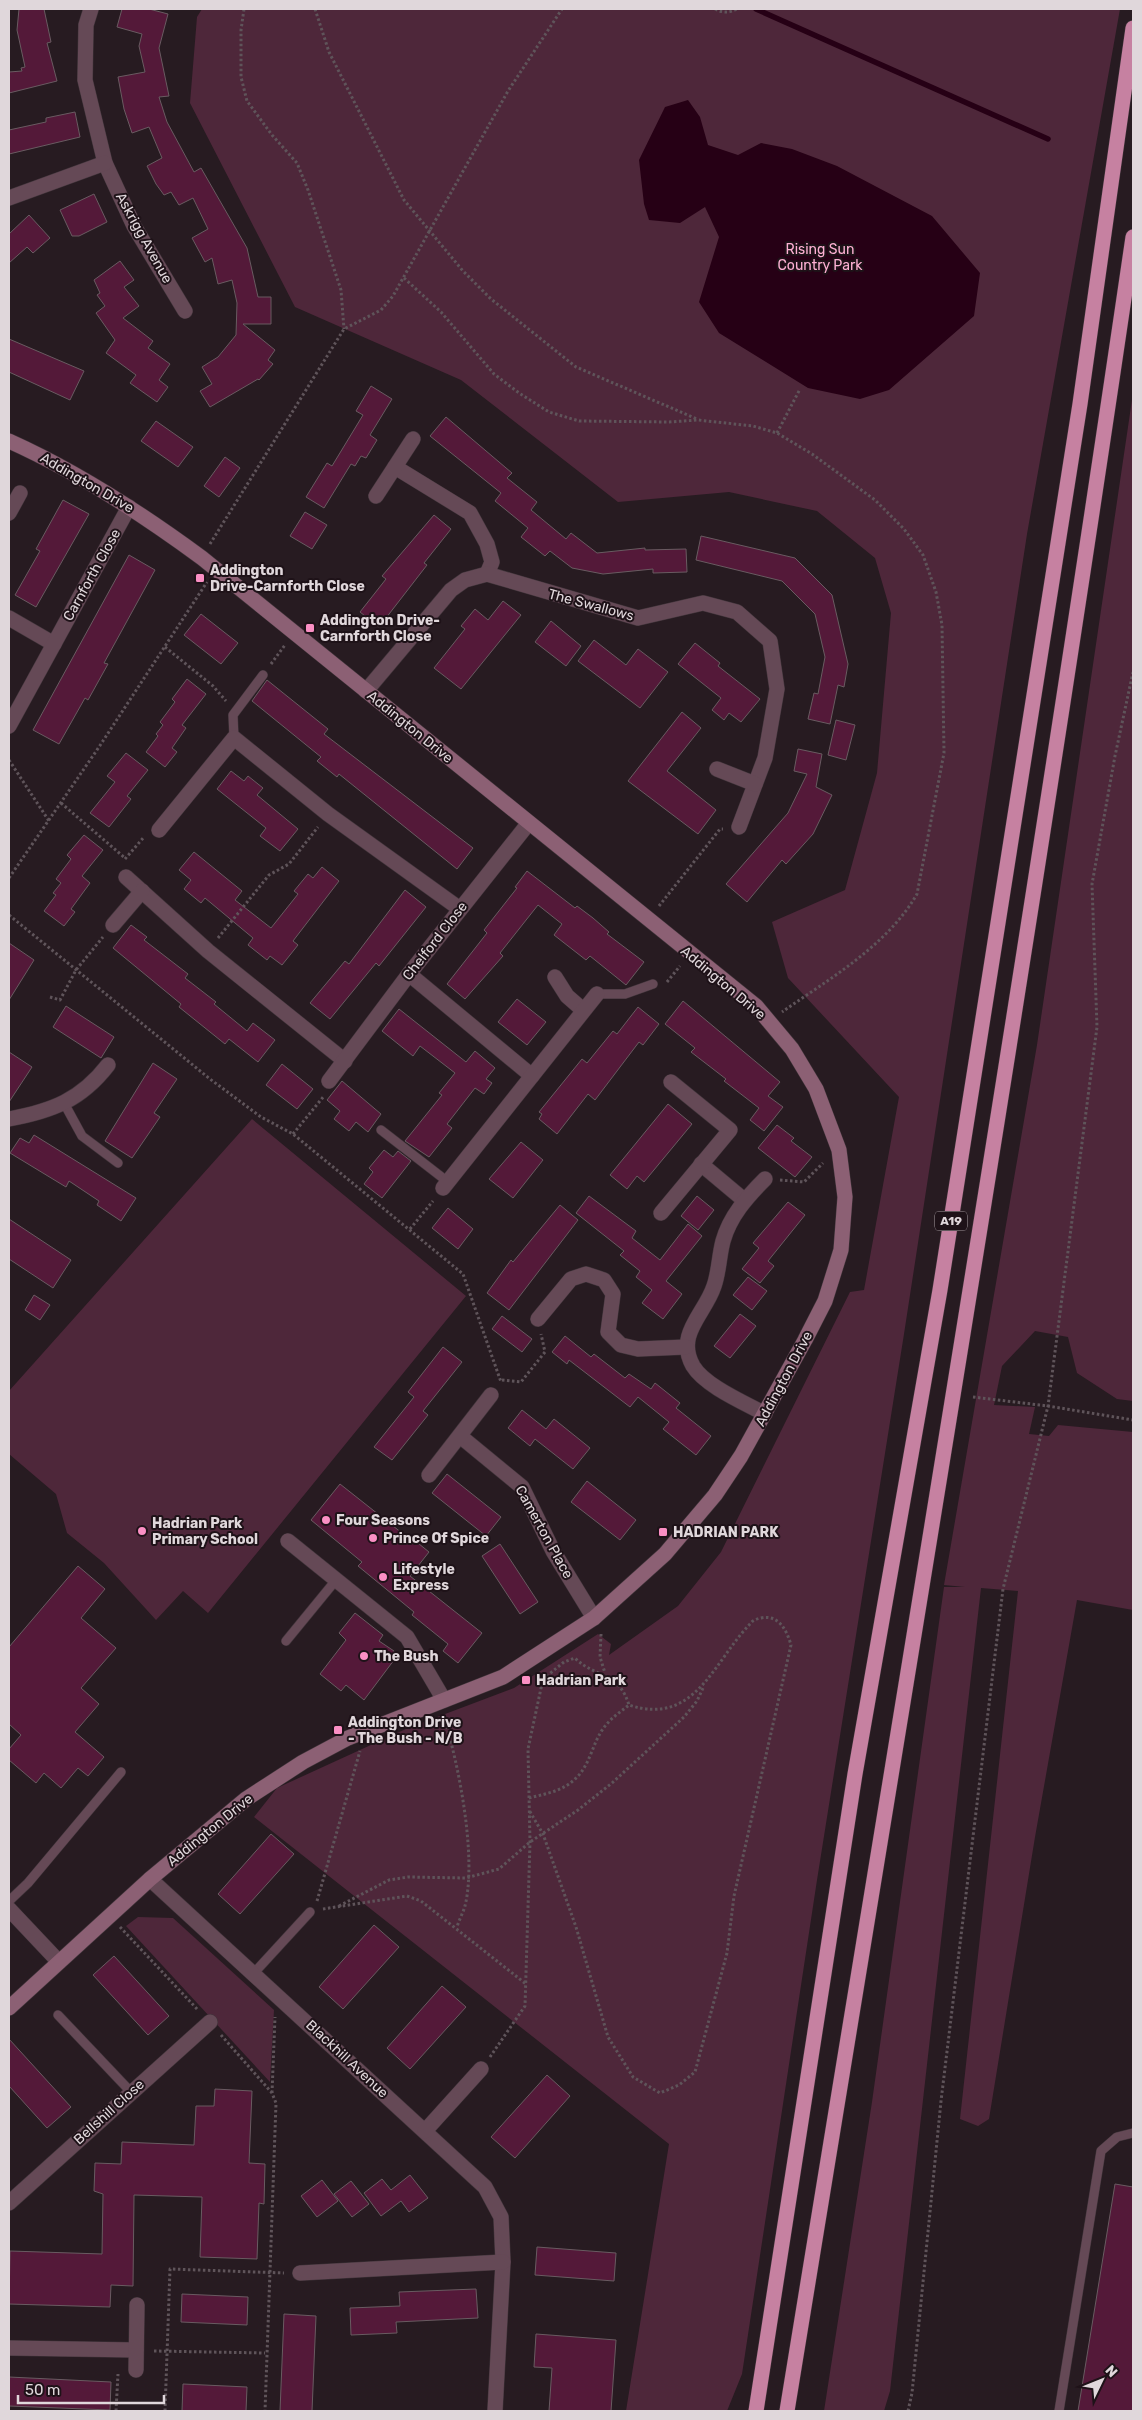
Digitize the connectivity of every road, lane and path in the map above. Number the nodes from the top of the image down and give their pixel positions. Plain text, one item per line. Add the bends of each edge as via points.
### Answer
1 (91, 9) edge
2 (244, 9) edge
3 (315, 9) edge
4 (562, 9) edge
5 (715, 9) edge
6 (737, 9) edge
7 (1133, 28) edge
8 (105, 163) junction
9 (9, 198) edge
10 (429, 231) junction
11 (1133, 237) edge
12 (404, 278) junction
13 (185, 311) dead end
14 (344, 329) junction
15 (800, 389) dead end
16 (698, 420) junction
17 (777, 433) junction
18 (413, 439) dead end
19 (9, 441) edge
20 (395, 467) junction
21 (20, 492) dead end
22 (376, 496) dead end
23 (129, 507) junction
24 (9, 513) edge
25 (202, 558) junction
26 (215, 569) junction
27 (487, 574) junction
28 (9, 618) edge
29 (295, 633) junction
30 (54, 644) junction
31 (164, 647) junction
32 (1133, 672) edge
33 (263, 675) joint
34 (366, 691) junction
35 (233, 715) junction
36 (11, 716) edge
37 (234, 738) junction
38 (9, 760) edge
39 (717, 769) dead end
40 (755, 784) junction
41 (60, 803) junction
42 (328, 814) junction
43 (48, 821) junction
44 (528, 824) junction
45 (739, 827) joint
46 (159, 830) joint
47 (125, 858) junction
48 (126, 877) joint
49 (9, 878) edge
50 (142, 891) junction
51 (460, 909) junction
52 (9, 915) edge
53 (648, 920) junction
54 (113, 925) joint
55 (208, 951) junction
56 (690, 954) junction
57 (76, 970) junction
58 (409, 974) junction
59 (555, 978) dead end
60 (666, 983) dead end
61 (653, 984) dead end
62 (597, 994) joint
63 (50, 997) dead end
64 (583, 1010) junction
65 (769, 1022) junction
66 (345, 1061) junction
67 (108, 1065) dead end
68 (532, 1076) junction
69 (329, 1081) joint
70 (671, 1082) dead end
71 (64, 1103) junction
72 (9, 1119) edge
73 (381, 1130) dead end
74 (293, 1134) junction
75 (839, 1150) junction
76 (118, 1163) dead end
77 (701, 1164) junction
78 (765, 1179) joint
79 (446, 1185) junction
80 (744, 1200) junction
81 (661, 1213) dead end
82 (410, 1229) junction
83 (538, 1319) joint
84 (686, 1347) junction
85 (502, 1380) junction
86 (491, 1395) joint
87 (973, 1397) dead end
88 (1048, 1406) junction
89 (765, 1414) junction
90 (1133, 1420) edge
91 (460, 1436) junction
92 (429, 1476) dead end
93 (288, 1541) dead end
94 (336, 1580) junction
95 (599, 1614) junction
96 (286, 1642) dead end
97 (605, 1674) junction
98 (706, 1684) junction
99 (442, 1701) junction
100 (629, 1705) junction
101 (367, 1729) junction
102 (121, 1772) dead end
103 (529, 1798) junction
104 (529, 1810) junction
105 (543, 1834) junction
106 (530, 1842) junction
107 (469, 1877) junction
108 (150, 1879) junction
109 (9, 1901) edge
110 (339, 1906) junction
111 (9, 1909) edge
112 (310, 1912) junction
113 (110, 1916) junction
114 (457, 1927) junction
115 (59, 1962) junction
116 (254, 1973) junction
117 (526, 1984) junction
118 (276, 1994) junction
119 (9, 2008) edge
120 (58, 2015) dead end
121 (210, 2022) junction
122 (481, 2069) joint
123 (131, 2092) junction
124 (272, 2092) junction
125 (425, 2131) junction
126 (1133, 2133) edge
127 (9, 2203) edge
128 (504, 2262) junction
129 (269, 2272) junction
130 (300, 2274) joint
131 (138, 2305) dead end
132 (9, 2348) edge
133 (119, 2350) junction
134 (136, 2350) junction
135 (168, 2352) junction
136 (265, 2353) junction
137 (136, 2370) dead end
138 (116, 2411) edge
139 (165, 2411) edge
140 (265, 2411) edge
141 (495, 2411) edge
142 (756, 2411) edge
143 (787, 2411) edge
144 (908, 2411) edge
145 (1059, 2411) edge

1 - 8 street, Askrigg Avenue via 86,25 85,80
2 - 14 path via 240,77 247,101 297,163 341,290
3 - 10 path via 329,52 360,116 404,200
4 - 10 path via 508,91
5 - 6 path via 722,13
7 - 142 highway, A19 via 1080,404 940,1290 854,1784
8 - 9 street
8 - 13 street, Askrigg Avenue via 134,226
10 - 12 path
10 - 16 path via 491,299 576,367
11 - 143 highway, A19 via 984,1202
12 - 14 path via 381,310
12 - 16 path via 441,312 494,374 549,412 579,421
14 - 25 path
15 - 17 path
16 - 17 path via 753,426
17 - 65 path via 875,500 904,529 922,555 936,592 942,625 944,753 917,894 907,911 872,946
18 - 20 street
19 - 23 street, Addington Drive via 51,461
20 - 22 street
20 - 27 street via 470,513 488,544 492,562
21 - 24 street
23 - 25 street, Addington Drive
23 - 30 street, Carnforth Close
25 - 26 street, Addington Drive
26 - 29 street, Addington Drive
26 - 31 path
27 - 34 street via 465,580 451,590
27 - 40 street, The Swallows via 638,618 703,603 737,612 770,641 777,689 765,758
28 - 30 street
29 - 33 path
29 - 34 street, Addington Drive
30 - 36 street, Carnforth Close
31 - 35 path via 213,686 224,697
31 - 41 path
32 - 88 path via 1114,756 1092,884 1097,1027
33 - 35 lane
34 - 44 street, Addington Drive
35 - 37 lane
37 - 42 street
37 - 46 street
38 - 43 path
39 - 40 street
40 - 45 street, The Swallows
41 - 43 path
41 - 47 path
42 - 51 street
42 - 55 path via 289,864 269,875
43 - 49 path
44 - 51 street, Chelford Close
44 - 53 street, Addington Drive
45 - 53 path via 720,829
46 - 47 path via 148,832
47 - 48 path
48 - 50 street
50 - 54 street
50 - 55 street
51 - 58 street, Chelford Close
52 - 57 path
53 - 56 street, Addington Drive
54 - 57 path
55 - 66 street
56 - 60 path
56 - 65 street, Addington Drive via 756,1006
57 - 63 path via 60,1000
57 - 74 path via 260,1117
58 - 66 street, Chelford Close
58 - 68 street
59 - 64 street via 567,996
61 - 62 lane via 624,994
62 - 64 street
64 - 68 street
65 - 75 street, Addington Drive via 792,1049 816,1088
66 - 69 street, Chelford Close
67 - 71 street via 89,1088
68 - 79 street
69 - 74 path via 326,1094
70 - 77 street via 730,1130
71 - 72 street
71 - 76 lane via 82,1136
73 - 79 lane
74 - 82 path
75 - 78 path via 804,1182
75 - 89 street, Addington Drive via 845,1197 841,1250 825,1301
77 - 80 street
77 - 81 street
78 - 80 street
79 - 82 path
80 - 84 street via 723,1240 714,1287 691,1329
82 - 85 path via 463,1274
83 - 84 street via 571,1279 586,1274 604,1280 613,1294 608,1332 621,1345 638,1350
83 - 85 path via 545,1352 521,1382
84 - 89 street via 694,1367 712,1384
85 - 86 path
86 - 91 street
87 - 88 path
88 - 90 path
88 - 144 path via 1003,1589 942,2091
89 - 95 street, Addington Drive via 736,1464 682,1536 647,1573
91 - 92 street
91 - 95 street, Camerton Place via 522,1487 553,1550
93 - 94 street
94 - 96 lane
94 - 99 street via 407,1637
95 - 97 path
95 - 99 street, Addington Drive via 503,1677
97 - 100 path via 617,1684
97 - 103 path via 592,1671 575,1658 564,1662 543,1679 528,1749
98 - 100 path via 662,1709 645,1710
98 - 105 path via 684,1717 612,1783
98 - 105 path via 752,1621 765,1617 772,1619 788,1632 791,1645 734,1896 727,1953 695,2072 679,2085 660,2093 633,2077 608,2038 576,1927
99 - 101 street, Addington Drive
99 - 107 path via 461,1792 470,1858
100 - 103 path via 600,1732 576,1779 560,1789
101 - 108 street, Addington Drive via 303,1762 246,1799
101 - 112 path via 319,1898
102 - 109 lane via 28,1883
103 - 104 path
104 - 105 path
104 - 106 path
105 - 106 path
106 - 107 path via 499,1868
106 - 117 path
107 - 110 path via 389,1880
107 - 114 path via 465,1906
108 - 113 street, Addington Drive
108 - 116 street, Blackhill Avenue
110 - 112 path
110 - 114 path via 407,1896 421,1900
111 - 115 street
112 - 116 lane
113 - 115 street, Addington Drive
113 - 121 path
114 - 117 path
115 - 119 street, Addington Drive
116 - 118 street, Blackhill Avenue
117 - 122 path via 525,2006
118 - 124 path
118 - 125 street, Blackhill Avenue
120 - 123 lane
121 - 123 street, Bellshill Close
121 - 124 path
122 - 125 street
123 - 127 street, Bellshill Close
124 - 129 path via 276,2103 276,2129
125 - 128 street, Blackhill Avenue via 485,2187 501,2217
126 - 145 lane via 1117,2137 1101,2151
128 - 130 street
128 - 141 street, Blackhill Avenue
129 - 130 path
129 - 135 path via 170,2269
129 - 136 path
131 - 134 street
132 - 133 street
133 - 134 street
133 - 138 path
134 - 135 path
134 - 137 street
135 - 136 path
135 - 139 path
136 - 140 path

